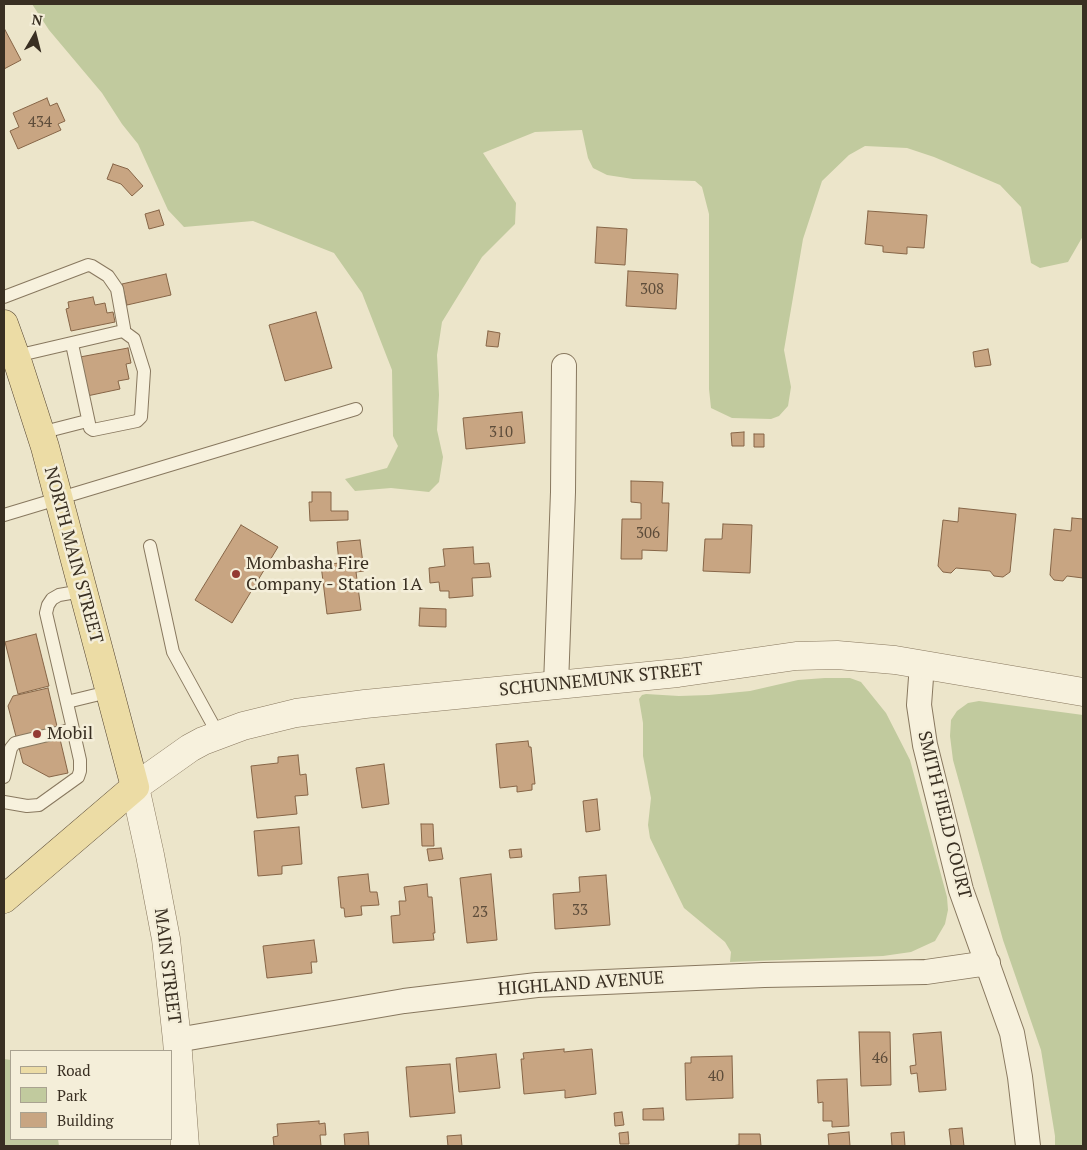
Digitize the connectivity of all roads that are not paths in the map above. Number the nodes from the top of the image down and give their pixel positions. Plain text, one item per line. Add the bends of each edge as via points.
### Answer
1 (4, 297) edge
2 (4, 324) edge
3 (123, 331) junction
4 (72, 344) junction
5 (16, 356) junction
6 (564, 366) dead end
7 (356, 409) dead end
8 (87, 421) junction
9 (40, 433) junction
10 (58, 500) junction
11 (4, 515) edge
12 (150, 546) dead end
13 (82, 590) junction
14 (922, 664) junction
15 (556, 685) junction
16 (108, 692) junction
17 (1083, 692) edge
18 (67, 702) junction
19 (73, 729) junction
20 (218, 734) junction
21 (5, 770) edge
22 (135, 788) junction
23 (4, 802) edge
24 (6, 891) edge
25 (988, 963) junction
26 (177, 1040) junction
27 (185, 1146) edge
28 (1028, 1146) edge

1 - 3 lane via 84,266 92,266 116,284
2 - 5 main road, NORTH MAIN STREET
3 - 4 lane
3 - 8 lane via 134,339 144,371 140,419 93,430
4 - 5 lane
4 - 8 lane
5 - 9 main road, NORTH MAIN STREET
6 - 15 street
7 - 10 lane
8 - 9 lane
9 - 10 main road, NORTH MAIN STREET
10 - 11 lane
10 - 13 main road, NORTH MAIN STREET
12 - 20 lane via 173,652
13 - 16 main road, NORTH MAIN STREET
13 - 18 lane via 55,597 46,608
14 - 15 street, SCHUNNEMUNK STREET via 837,655 796,656 678,673
14 - 17 street, SCHUNNEMUNK STREET
14 - 25 street, SMITH FIELD COURT via 919,705 925,745 962,890
15 - 20 street, SCHUNNEMUNK STREET via 296,713
16 - 18 lane
16 - 22 main road, NORTH MAIN STREET
18 - 19 lane
19 - 21 lane via 15,743
19 - 23 lane via 80,766 78,777 39,805
20 - 22 street, SCHUNNEMUNK STREET via 190,748
22 - 24 main road
22 - 26 street, MAIN STREET via 166,939
25 - 26 street, HIGHLAND AVENUE via 926,972 537,985 404,1001
25 - 28 street, SMITH FIELD COURT via 1012,1033
26 - 27 street, MAIN STREET

